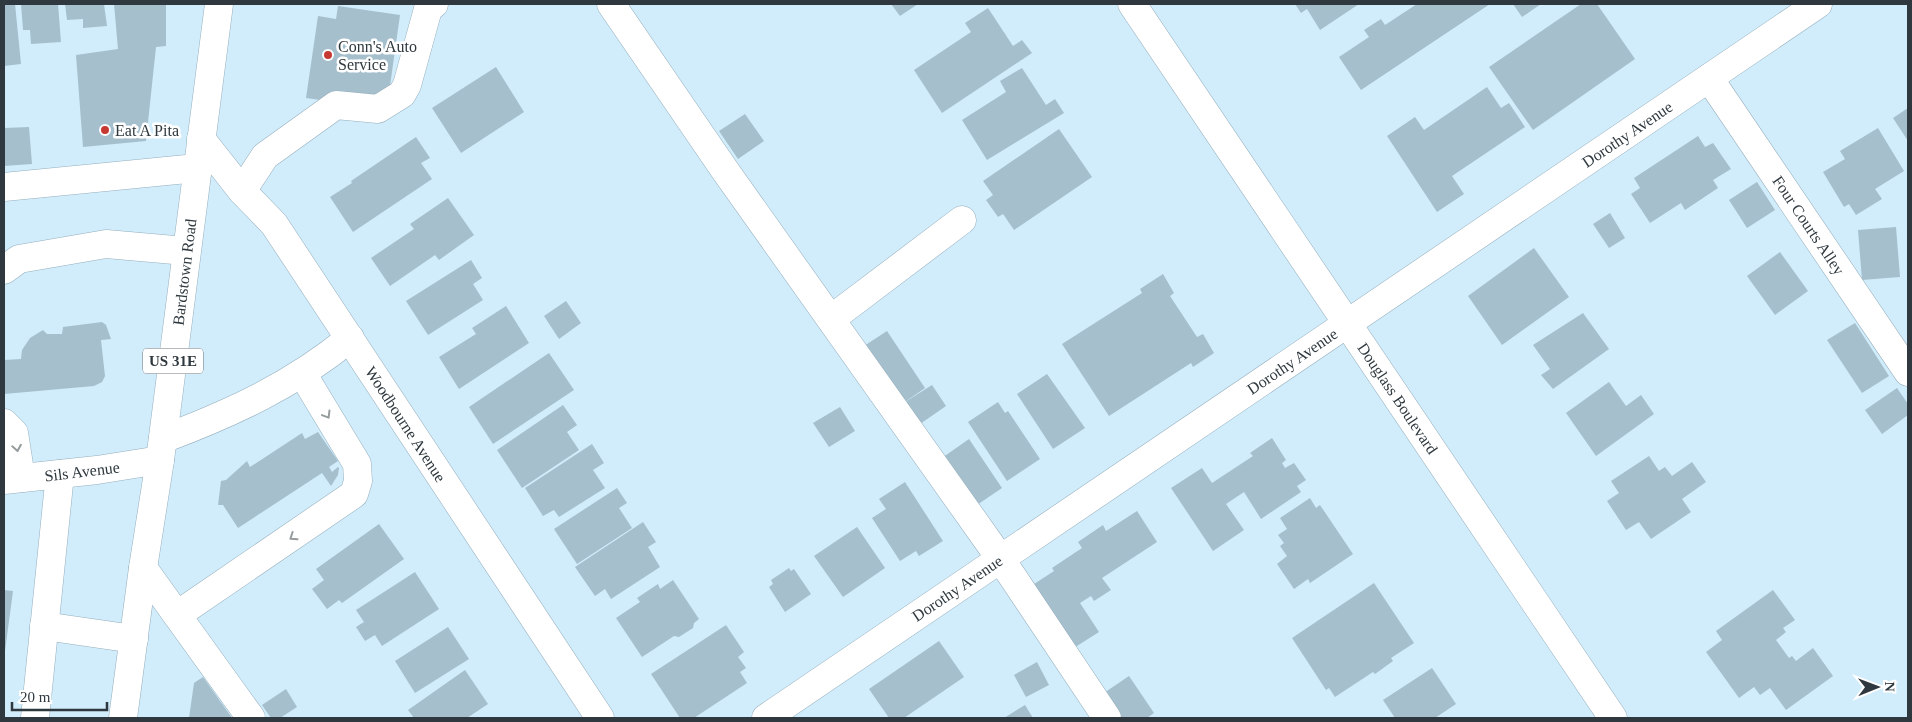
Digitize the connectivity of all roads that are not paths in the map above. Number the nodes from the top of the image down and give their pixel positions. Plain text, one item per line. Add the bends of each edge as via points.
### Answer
1 (219, 4) edge
2 (434, 4) edge
3 (611, 4) edge
4 (1132, 4) edge
5 (1818, 4) edge
6 (1709, 78) junction
7 (201, 139) junction
8 (197, 168) junction
9 (4, 187) edge
10 (242, 191) junction
11 (962, 220) dead end
12 (186, 251) junction
13 (4, 270) edge
14 (831, 319) junction
15 (1347, 323) junction
16 (350, 338) junction
17 (1908, 372) edge
18 (302, 373) junction
19 (4, 424) edge
20 (162, 450) junction
21 (60, 474) junction
22 (13, 479) edge
23 (1000, 558) junction
24 (143, 568) junction
25 (177, 615) junction
26 (44, 626) junction
27 (134, 639) junction
28 (35, 718) edge
29 (123, 718) edge
30 (251, 718) edge
31 (600, 718) edge
32 (766, 718) edge
33 (1107, 718) edge
34 (1613, 718) edge

1 - 7 street, Bardstown Road / US 31E
2 - 10 street via 428,9 402,94 378,109 336,106 265,156
3 - 14 street
4 - 15 street, Douglass Boulevard
5 - 6 street, Dorothy Avenue
6 - 15 street, Dorothy Avenue
6 - 17 street, Four Courts Alley
7 - 8 street, Bardstown Road / US 31E
7 - 10 street, Woodbourne Avenue
8 - 9 street
8 - 12 street, Bardstown Road / US 31E
10 - 16 street, Woodbourne Avenue via 274,224
11 - 14 street
12 - 13 street via 106,244 19,259
12 - 20 street, Bardstown Road / US 31E
14 - 23 street
15 - 23 street, Dorothy Avenue
15 - 34 street, Douglass Boulevard
16 - 18 street, Sils Avenue
16 - 31 street, Woodbourne Avenue
18 - 20 street, Sils Avenue
18 -> 25 street via 357,464 358,481 354,494
19 -> 22 street via 14,432
20 - 21 street, Sils Avenue via 97,470
20 - 24 street, Bardstown Road / US 31E
21 - 22 street, Sils Avenue
21 - 26 street
23 - 32 street, Dorothy Avenue
23 - 33 street
24 - 25 street
24 - 27 street, Bardstown Road / US 31E
25 - 30 street
26 - 27 street
26 - 28 street
27 - 29 street, Bardstown Road / US 31E

